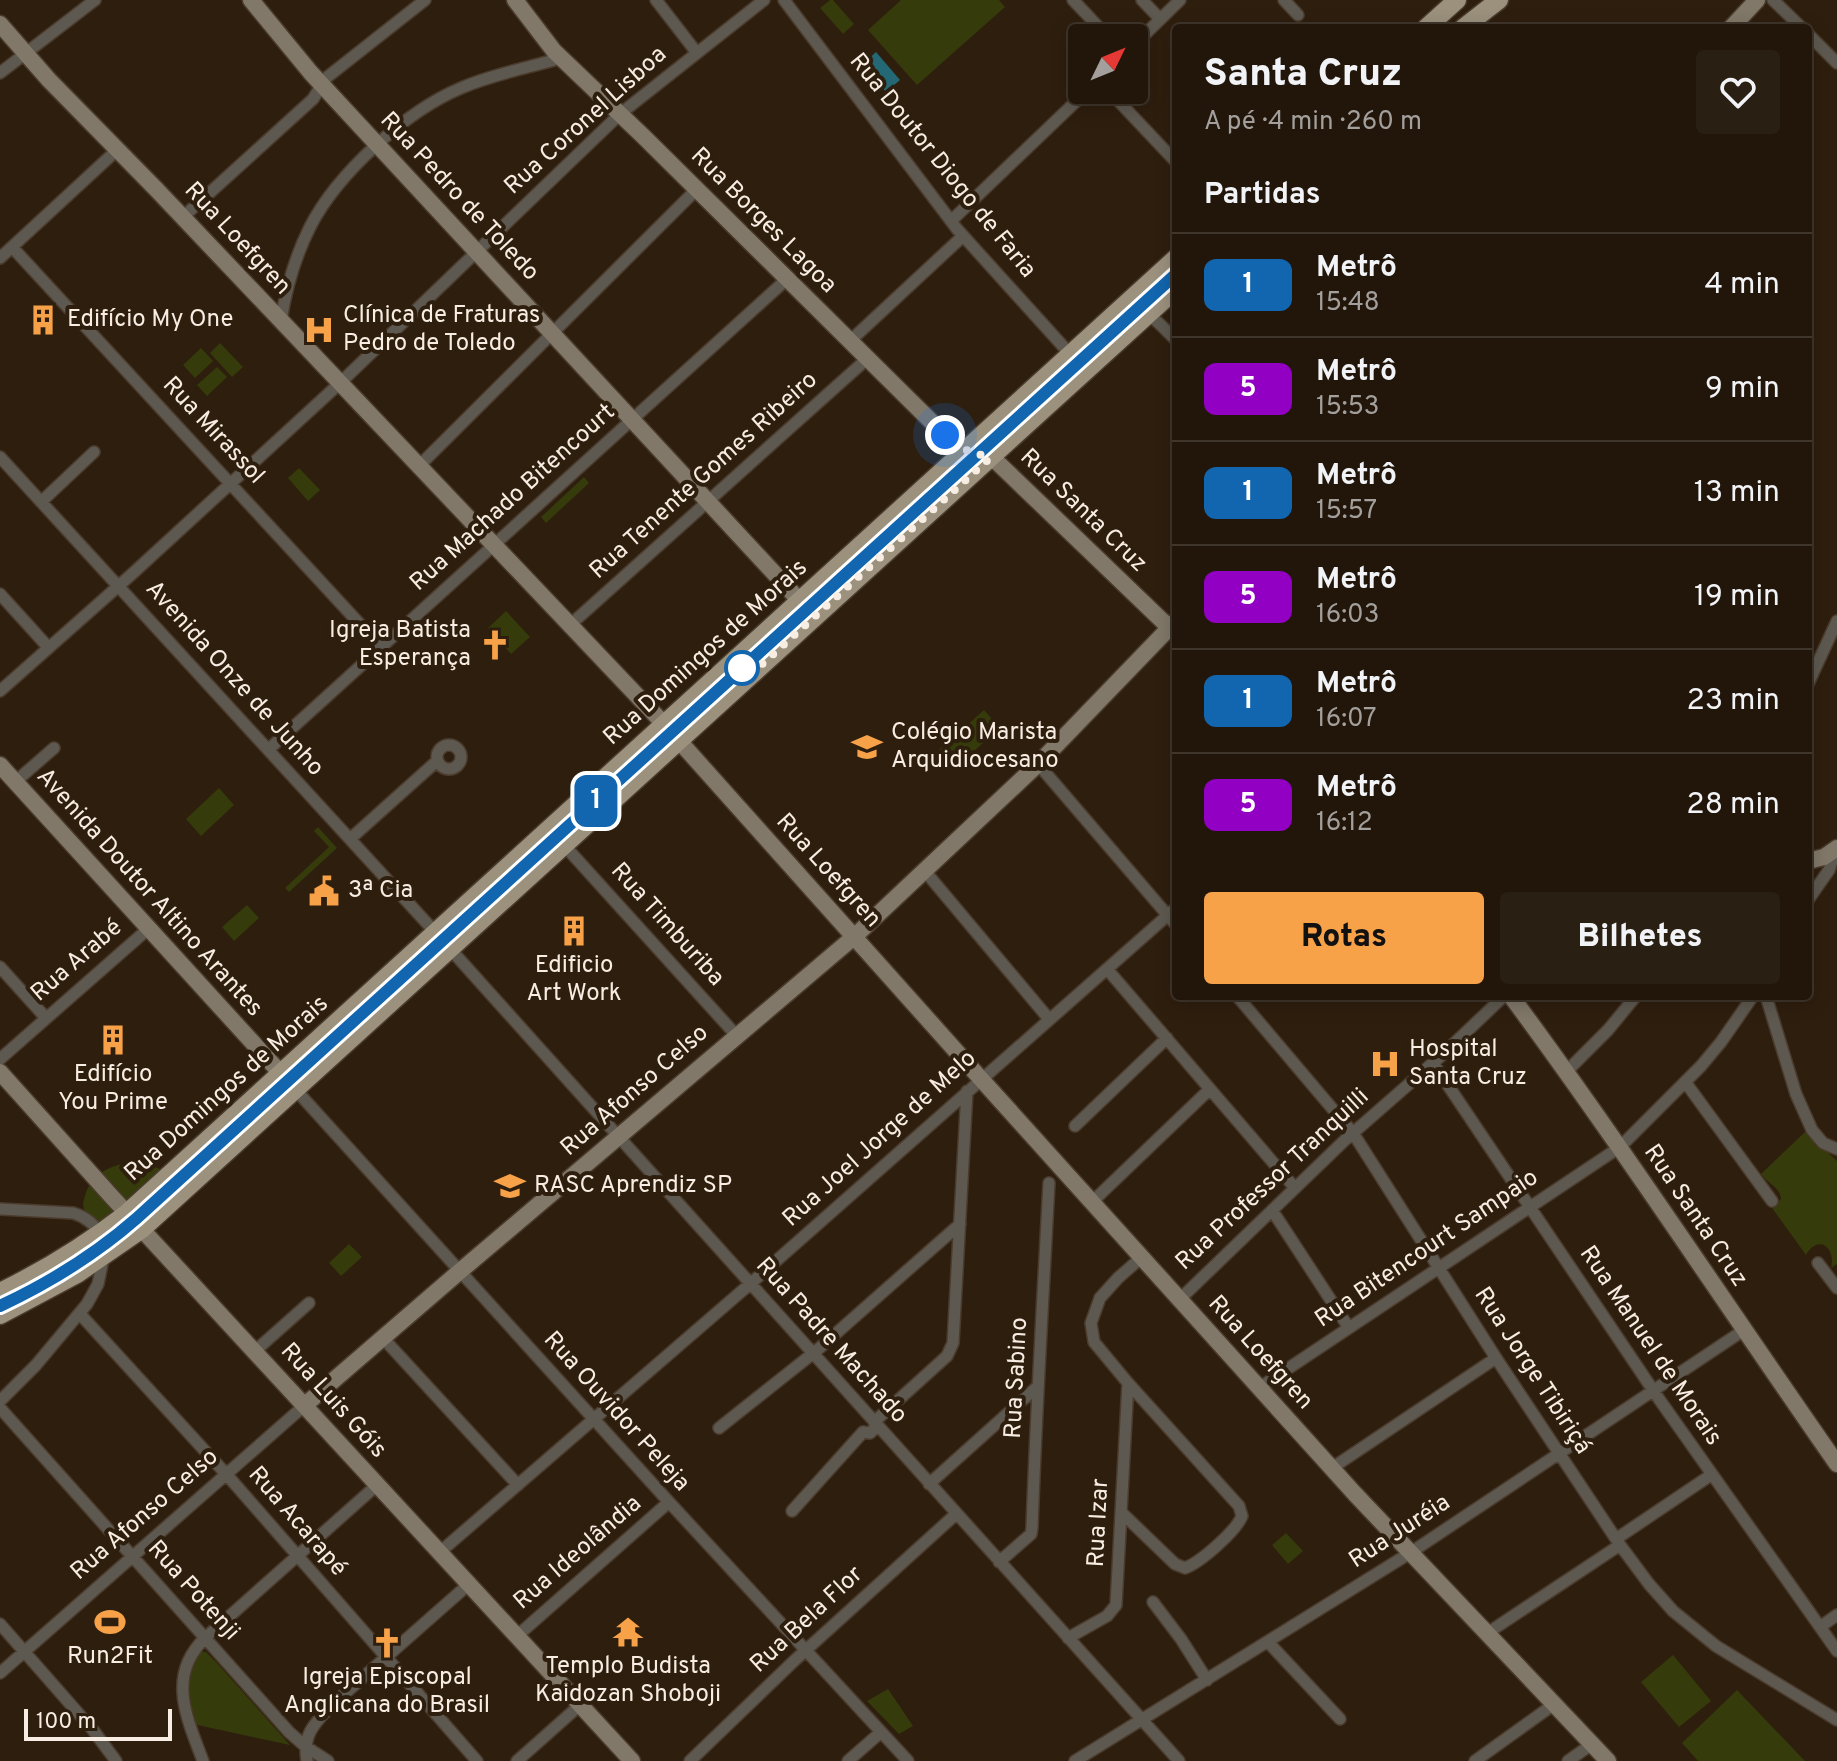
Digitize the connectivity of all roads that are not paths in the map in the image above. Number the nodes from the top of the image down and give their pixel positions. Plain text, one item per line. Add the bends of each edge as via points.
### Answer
1 (95, 0) edge
2 (251, 0) edge
3 (425, 0) edge
4 (515, 0) edge
5 (656, 0) edge
6 (764, 0) edge
7 (784, 0) edge
8 (1073, 0) edge
9 (1142, 0) edge
10 (1180, 0) edge
11 (1284, 0) edge
12 (1499, 0) edge
13 (1757, 0) edge
14 (1773, 0) edge
15 (1453, 4) edge
16 (1298, 15) dead end
17 (1160, 19) junction
18 (0, 24) edge
19 (1096, 24) edge
20 (1430, 24) edge
21 (1447, 24) edge
22 (1468, 24) edge
23 (1735, 24) edge
24 (1798, 24) edge
25 (1148, 31) edge
26 (1812, 38) edge
27 (697, 53) junction
28 (25, 54) junction
29 (561, 58) junction
30 (1837, 63) edge
31 (0, 73) edge
32 (322, 85) junction
33 (1073, 104) edge
34 (1121, 104) edge
35 (620, 114) junction
36 (377, 145) junction
37 (117, 150) junction
38 (1172, 158) edge
39 (697, 189) junction
40 (183, 217) junction
41 (951, 221) junction
42 (963, 236) junction
43 (12, 247) junction
44 (476, 251) junction
45 (0, 258) edge
46 (1172, 262) edge
47 (787, 279) junction
48 (1172, 292) edge
49 (1122, 307) junction
50 (1148, 313) junction
51 (281, 321) junction
52 (551, 333) junction
53 (1172, 336) edge
54 (850, 341) junction
55 (1070, 354) junction
56 (868, 358) junction
57 (340, 383) junction
58 (633, 420) junction
59 (965, 451) junction
60 (94, 452) dead end
61 (990, 458) junction
62 (1, 461) edge
63 (419, 466) junction
64 (230, 482) junction
65 (41, 502) junction
66 (708, 502) junction
67 (493, 544) junction
68 (119, 586) junction
69 (0, 594) edge
70 (799, 600) junction
71 (1837, 621) edge
72 (570, 625) junction
73 (1172, 626) edge
74 (1172, 630) edge
75 (48, 647) junction
76 (381, 647) junction
77 (1812, 675) edge
78 (0, 691) edge
79 (664, 724) junction
80 (678, 740) junction
81 (54, 748) dead end
82 (269, 749) junction
83 (437, 761) dead end
84 (1038, 764) junction
85 (0, 765) edge
86 (15, 782) junction
87 (350, 839) junction
88 (564, 845) junction
89 (1836, 848) edge
90 (1812, 862) edge
91 (1812, 869) edge
92 (924, 870) junction
93 (1820, 882) junction
94 (1812, 894) edge
95 (1172, 911) edge
96 (148, 929) junction
97 (435, 932) junction
98 (855, 936) junction
99 (451, 949) junction
100 (0, 967) edge
101 (1107, 969) junction
102 (1240, 1000) edge
103 (1500, 1000) edge
104 (1514, 1000) edge
105 (1633, 1000) edge
106 (1750, 1000) edge
107 (1767, 1000) edge
108 (46, 1018) junction
109 (1049, 1019) junction
110 (736, 1035) junction
111 (1167, 1038) junction
112 (0, 1059) edge
113 (1433, 1063) junction
114 (0, 1072) edge
115 (1566, 1072) junction
116 (280, 1073) junction
117 (981, 1079) junction
118 (1686, 1083) junction
119 (295, 1089) junction
120 (1210, 1089) junction
121 (967, 1091) junction
122 (1075, 1126) dead end
123 (1353, 1133) junction
124 (618, 1137) junction
125 (1620, 1147) junction
126 (1837, 1149) edge
127 (1049, 1183) dead end
128 (1295, 1188) junction
129 (1089, 1198) junction
130 (1772, 1201) dead end
131 (1530, 1207) junction
132 (0, 1209) edge
133 (1272, 1210) junction
134 (127, 1213) junction
135 (960, 1224) junction
136 (142, 1229) junction
137 (100, 1234) junction
138 (104, 1257) junction
139 (1142, 1257) junction
140 (1818, 1263) dead end
141 (1439, 1268) junction
142 (459, 1272) junction
143 (750, 1284) junction
144 (1837, 1288) edge
145 (0, 1292) edge
146 (1179, 1300) junction
147 (309, 1303) dead end
148 (80, 1314) junction
149 (0, 1315) edge
150 (1349, 1328) junction
151 (1744, 1330) junction
152 (383, 1338) junction
153 (255, 1351) junction
154 (812, 1353) junction
155 (1496, 1358) junction
156 (1128, 1383) junction
157 (1037, 1387) junction
158 (1259, 1388) junction
159 (1653, 1391) junction
160 (0, 1401) edge
161 (305, 1405) junction
162 (0, 1408) edge
163 (594, 1420) junction
164 (876, 1424) junction
165 (719, 1428) dead end
166 (1560, 1454) junction
167 (1837, 1464) edge
168 (1332, 1468) junction
169 (227, 1475) junction
170 (1711, 1475) junction
171 (929, 1484) junction
172 (377, 1485) junction
173 (518, 1485) junction
174 (669, 1502) junction
175 (792, 1511) dead end
176 (1122, 1513) junction
177 (956, 1514) junction
178 (1618, 1542) junction
179 (440, 1552) junction
180 (1410, 1553) junction
181 (297, 1556) junction
182 (134, 1557) junction
183 (999, 1562) junction
184 (469, 1584) junction
185 (1153, 1602) dead end
186 (1837, 1615) edge
187 (0, 1624) edge
188 (1820, 1627) junction
189 (1486, 1634) junction
190 (517, 1636) junction
191 (205, 1638) junction
192 (1068, 1638) junction
193 (1268, 1642) junction
194 (24, 1651) junction
195 (805, 1651) junction
196 (1837, 1651) edge
197 (386, 1657) junction
198 (0, 1673) edge
199 (1207, 1680) junction
200 (580, 1705) junction
201 (1553, 1705) junction
202 (1340, 1719) dead end
203 (1142, 1720) junction
204 (1837, 1720) edge
205 (881, 1732) junction
206 (1592, 1744) junction
207 (305, 1746) junction
208 (116, 1761) edge
209 (203, 1761) edge
210 (307, 1761) edge
211 (328, 1761) edge
212 (477, 1761) edge
213 (517, 1761) edge
214 (632, 1761) edge
215 (690, 1761) edge
216 (848, 1761) edge
217 (908, 1761) edge
218 (1075, 1761) edge
219 (1179, 1761) edge
220 (1475, 1761) edge
221 (1568, 1761) edge
222 (1608, 1761) edge

1 - 28 street
2 - 32 street, Rua Pedro de Toledo
3 - 32 street
4 - 29 street, Rua Borges Lagoa
5 - 27 street
6 - 27 street, Rua Coronel Lisboa
7 - 41 street, Rua Doutor Diogo de Faria
8 - 19 street
9 - 17 street
10 - 17 street
11 - 16 street
12 - 22 main road
13 - 23 street
14 - 24 street
15 - 20 main road
15 - 21 main road
17 - 25 street
18 - 28 street, Rua Loefgren
26 - 30 street
27 - 35 street, Rua Coronel Lisboa
28 - 31 street
28 - 37 street, Rua Loefgren
29 - 35 street, Rua Borges Lagoa
29 - 36 street via 445,95
32 - 36 street, Rua Pedro de Toledo
32 - 40 street
33 - 41 street
34 - 38 street
35 - 39 street, Rua Borges Lagoa
35 - 44 street, Rua Coronel Lisboa
36 - 44 street, Rua Pedro de Toledo
36 - 51 street via 311,225 292,272
37 - 40 street, Rua Loefgren
37 - 43 street
39 - 47 street, Rua Borges Lagoa
39 - 52 street
40 - 51 street, Rua Loefgren
41 - 42 street, Rua Doutor Diogo de Faria
42 - 54 street
42 - 55 street, Rua Doutor Diogo de Faria
43 - 45 street
43 - 64 street, Rua Mirassol
44 - 52 street, Rua Pedro de Toledo
44 - 57 street, Rua Coronel Lisboa
46 - 49 main road, Rua Domingos de Morais
47 - 54 street, Rua Borges Lagoa
47 - 58 street, Rua Machado Bitencourt
48 - 50 main road, Rua Domingos de Morais
49 - 50 street
49 - 55 main road, Rua Domingos de Morais
50 - 53 street
50 - 61 main road, Rua Domingos de Morais
51 - 57 street, Rua Loefgren
52 - 58 street, Rua Pedro de Toledo
52 - 63 street
54 - 56 street, Rua Borges Lagoa
55 - 59 main road, Rua Domingos de Morais
56 - 59 street, Rua Borges Lagoa
56 - 66 street, Rua Tenente Gomes Ribeiro
57 - 63 street, Rua Loefgren
57 - 64 street, Rua Coronel Lisboa
58 - 66 street, Rua Pedro de Toledo
58 - 67 street, Rua Machado Bitencourt
59 - 61 street, Rua Borges Lagoa
59 - 70 main road, Rua Domingos de Morais
60 - 65 street
61 - 73 street, Rua Santa Cruz
61 - 80 main road, Rua Domingos de Morais
62 - 65 street, Avenida Onze de Junho
63 - 67 street, Rua Loefgren
64 - 68 street, Rua Coronel Lisboa
64 - 76 street, Rua Mirassol
65 - 68 street, Avenida Onze de Junho
66 - 70 street, Rua Pedro de Toledo
66 - 72 street, Rua Tenente Gomes Ribeiro
67 - 72 street, Rua Loefgren
67 - 76 street, Rua Machado Bitencourt
68 - 75 street, Rua Coronel Lisboa
68 - 82 street, Avenida Onze de Junho
69 - 75 street
70 - 79 main road, Rua Domingos de Morais
71 - 77 street
72 - 79 street, Rua Loefgren
74 - 84 street, Rua Afonso Celso
75 - 78 street, Rua Coronel Lisboa
76 - 82 street, Rua Machado Bitencourt
79 - 80 street, Rua Loefgren
79 - 97 main road, Rua Domingos de Morais
80 - 88 main road, Rua Domingos de Morais
80 - 98 street, Rua Loefgren
81 - 86 street
82 - 87 street, Avenida Onze de Junho
83 - 87 street
84 - 92 street, Rua Afonso Celso
84 - 95 street
85 - 86 street, Avenida Doutor Altino Arantes
86 - 96 street, Avenida Doutor Altino Arantes
87 - 97 street, Avenida Onze de Junho
88 - 99 main road, Rua Domingos de Morais
88 - 110 street, Rua Timburiba
89 - 90 street
89 - 93 street
91 - 93 street
92 - 98 street, Rua Afonso Celso
92 - 109 street
93 - 94 street
95 - 101 street, Rua Joel Jorge de Melo
96 - 108 street, Rua Arabé
96 - 116 street, Avenida Doutor Altino Arantes
97 - 99 street, Avenida Onze de Junho
97 - 116 main road, Rua Domingos de Morais
98 - 110 street, Rua Afonso Celso
98 - 117 street, Rua Loefgren
99 - 119 main road, Rua Domingos de Morais
99 - 124 street, Rua Padre Machado
100 - 108 street
101 - 109 street, Rua Joel Jorge de Melo
101 - 111 street
102 - 123 street, Rua Jorge Tibiriçá
103 - 113 street, Rua Professor Tranquilli
104 - 115 street, Rua Santa Cruz
105 - 115 street
106 - 118 street, Rua Bitencourt Sampaio
107 - 126 street via 1812,1130
108 - 112 street, Rua Arabé
109 - 117 street, Rua Joel Jorge de Melo
110 - 124 street, Rua Afonso Celso
111 - 120 street
111 - 122 street
113 - 123 street, Rua Professor Tranquilli
113 - 131 street, Rua Manuel de Morais
114 - 134 street, Rua Luis Góis
115 - 125 street, Rua Santa Cruz
116 - 119 street, Avenida Doutor Altino Arantes
116 - 134 main road, Rua Domingos de Morais
117 - 121 street, Rua Joel Jorge de Melo
117 - 129 street, Rua Loefgren
118 - 125 street, Rua Bitencourt Sampaio
118 - 130 street
119 - 136 main road, Rua Domingos de Morais
119 - 142 street, Rua Ouvidor Peleja
120 - 128 street
120 - 129 street
121 - 135 street
121 - 143 street, Rua Joel Jorge de Melo
123 - 128 street, Rua Professor Tranquilli
123 - 141 street, Rua Jorge Tibiriçá
124 - 142 street, Rua Afonso Celso
124 - 143 street, Rua Padre Machado
125 - 131 street, Rua Bitencourt Sampaio
125 - 151 street, Rua Santa Cruz
127 - 157 street, Rua Sabino
128 - 133 street, Rua Professor Tranquilli
129 - 139 street, Rua Loefgren
131 - 141 street, Rua Bitencourt Sampaio
131 - 159 street, Rua Manuel de Morais
132 - 137 street via 73,1213
133 - 146 street, Rua Professor Tranquilli
133 - 150 street
134 - 136 street, Rua Luis Góis
134 - 137 main road, Rua Domingos de Morais
135 - 154 street
135 - 164 street via 952,1348
136 - 138 main road, Rua Domingos de Morais
136 - 153 street, Rua Luis Góis
137 - 138 street
137 - 145 main road, Rua Domingos de Morais
138 - 148 street via 94,1293
138 - 149 main road, Rua Domingos de Morais
139 - 146 street, Rua Loefgren
139 - 156 street via 1107,1288 1091,1323 1094,1342
140 - 144 street
141 - 150 street, Rua Bitencourt Sampaio
141 - 155 street, Rua Jorge Tibiriçá
142 - 152 street, Rua Afonso Celso
142 - 163 street, Rua Ouvidor Peleja
143 - 154 street, Rua Padre Machado
143 - 163 street, Rua Joel Jorge de Melo
146 - 158 street, Rua Loefgren
147 - 153 street
148 - 160 street
148 - 169 street, Rua Acarapé
150 - 158 street, Rua Bitencourt Sampaio
151 - 159 street, Rua Juréia
151 - 167 street, Rua Santa Cruz
152 - 161 street, Rua Afonso Celso
152 - 173 street
153 - 161 street, Rua Luis Góis
154 - 164 street, Rua Padre Machado
154 - 165 street
155 - 166 street, Rua Jorge Tibiriçá
155 - 168 street
156 - 176 street, Rua Izar
156 - 176 street via 1239,1506 1242,1516 1185,1568
157 - 171 street
157 - 183 street, Rua Sabino via 1031,1534
158 - 168 street, Rua Loefgren
159 - 166 street, Rua Juréia
159 - 170 street, Rua Manuel de Morais
161 - 169 street, Rua Afonso Celso
161 - 172 street, Rua Luis Góis
162 - 182 street, Rua Potenji
163 - 173 street, Rua Joel Jorge de Melo
163 - 174 street, Rua Ouvidor Peleja
164 - 171 street, Rua Padre Machado
164 - 175 street
166 - 178 street, Rua Jorge Tibiriçá
166 - 180 street, Rua Juréia
168 - 180 street, Rua Loefgren
169 - 181 street, Rua Acarapé
169 - 182 street, Rua Afonso Celso
170 - 178 street
170 - 188 street, Rua Manuel de Morais
171 - 177 street, Rua Padre Machado
172 - 179 street, Rua Luis Góis
172 - 181 street
173 - 179 street, Rua Joel Jorge de Melo
174 - 190 street, Rua Ideolândia
174 - 195 street, Rua Ouvidor Peleja
176 - 192 street, Rua Izar via 1116,1605
177 - 183 street, Rua Padre Machado
177 - 195 street, Rua Bela Flor
178 - 189 street
178 - 204 street, Rua Jorge Tibiriçá via 1690,1627
179 - 184 street, Rua Luis Góis
180 - 189 street, Rua Loefgren
180 - 193 street, Rua Juréia
181 - 191 street
181 - 197 street, Rua Acarapé
182 - 191 street, Rua Potenji
182 - 194 street, Rua Afonso Celso
183 - 192 street, Rua Padre Machado
184 - 190 street, Rua Luis Góis
184 - 197 street
185 - 199 street
186 - 188 street
187 - 194 street
188 - 196 street, Rua Manuel de Morais
189 - 201 street, Rua Loefgren
190 - 200 street, Rua Luis Góis
191 - 207 street, Rua Potenji
191 - 209 street via 193,1652 181,1685
192 - 203 street, Rua Padre Machado
193 - 199 street, Rua Juréia
193 - 202 street
194 - 198 street, Rua Afonso Celso
194 - 208 street
195 - 205 street, Rua Ouvidor Peleja
195 - 215 street, Rua Bela Flor
197 - 207 street via 320,1717
197 - 212 street, Rua Acarapé
199 - 203 street, Rua Juréia
200 - 213 street
200 - 214 street, Rua Luis Góis
201 - 206 street, Rua Loefgren
201 - 220 street
203 - 218 street, Rua Juréia
203 - 219 street, Rua Padre Machado
205 - 216 street
205 - 217 street, Rua Ouvidor Peleja
206 - 221 street
206 - 222 street, Rua Loefgren
207 - 210 street
207 - 211 street, Rua Potenji

